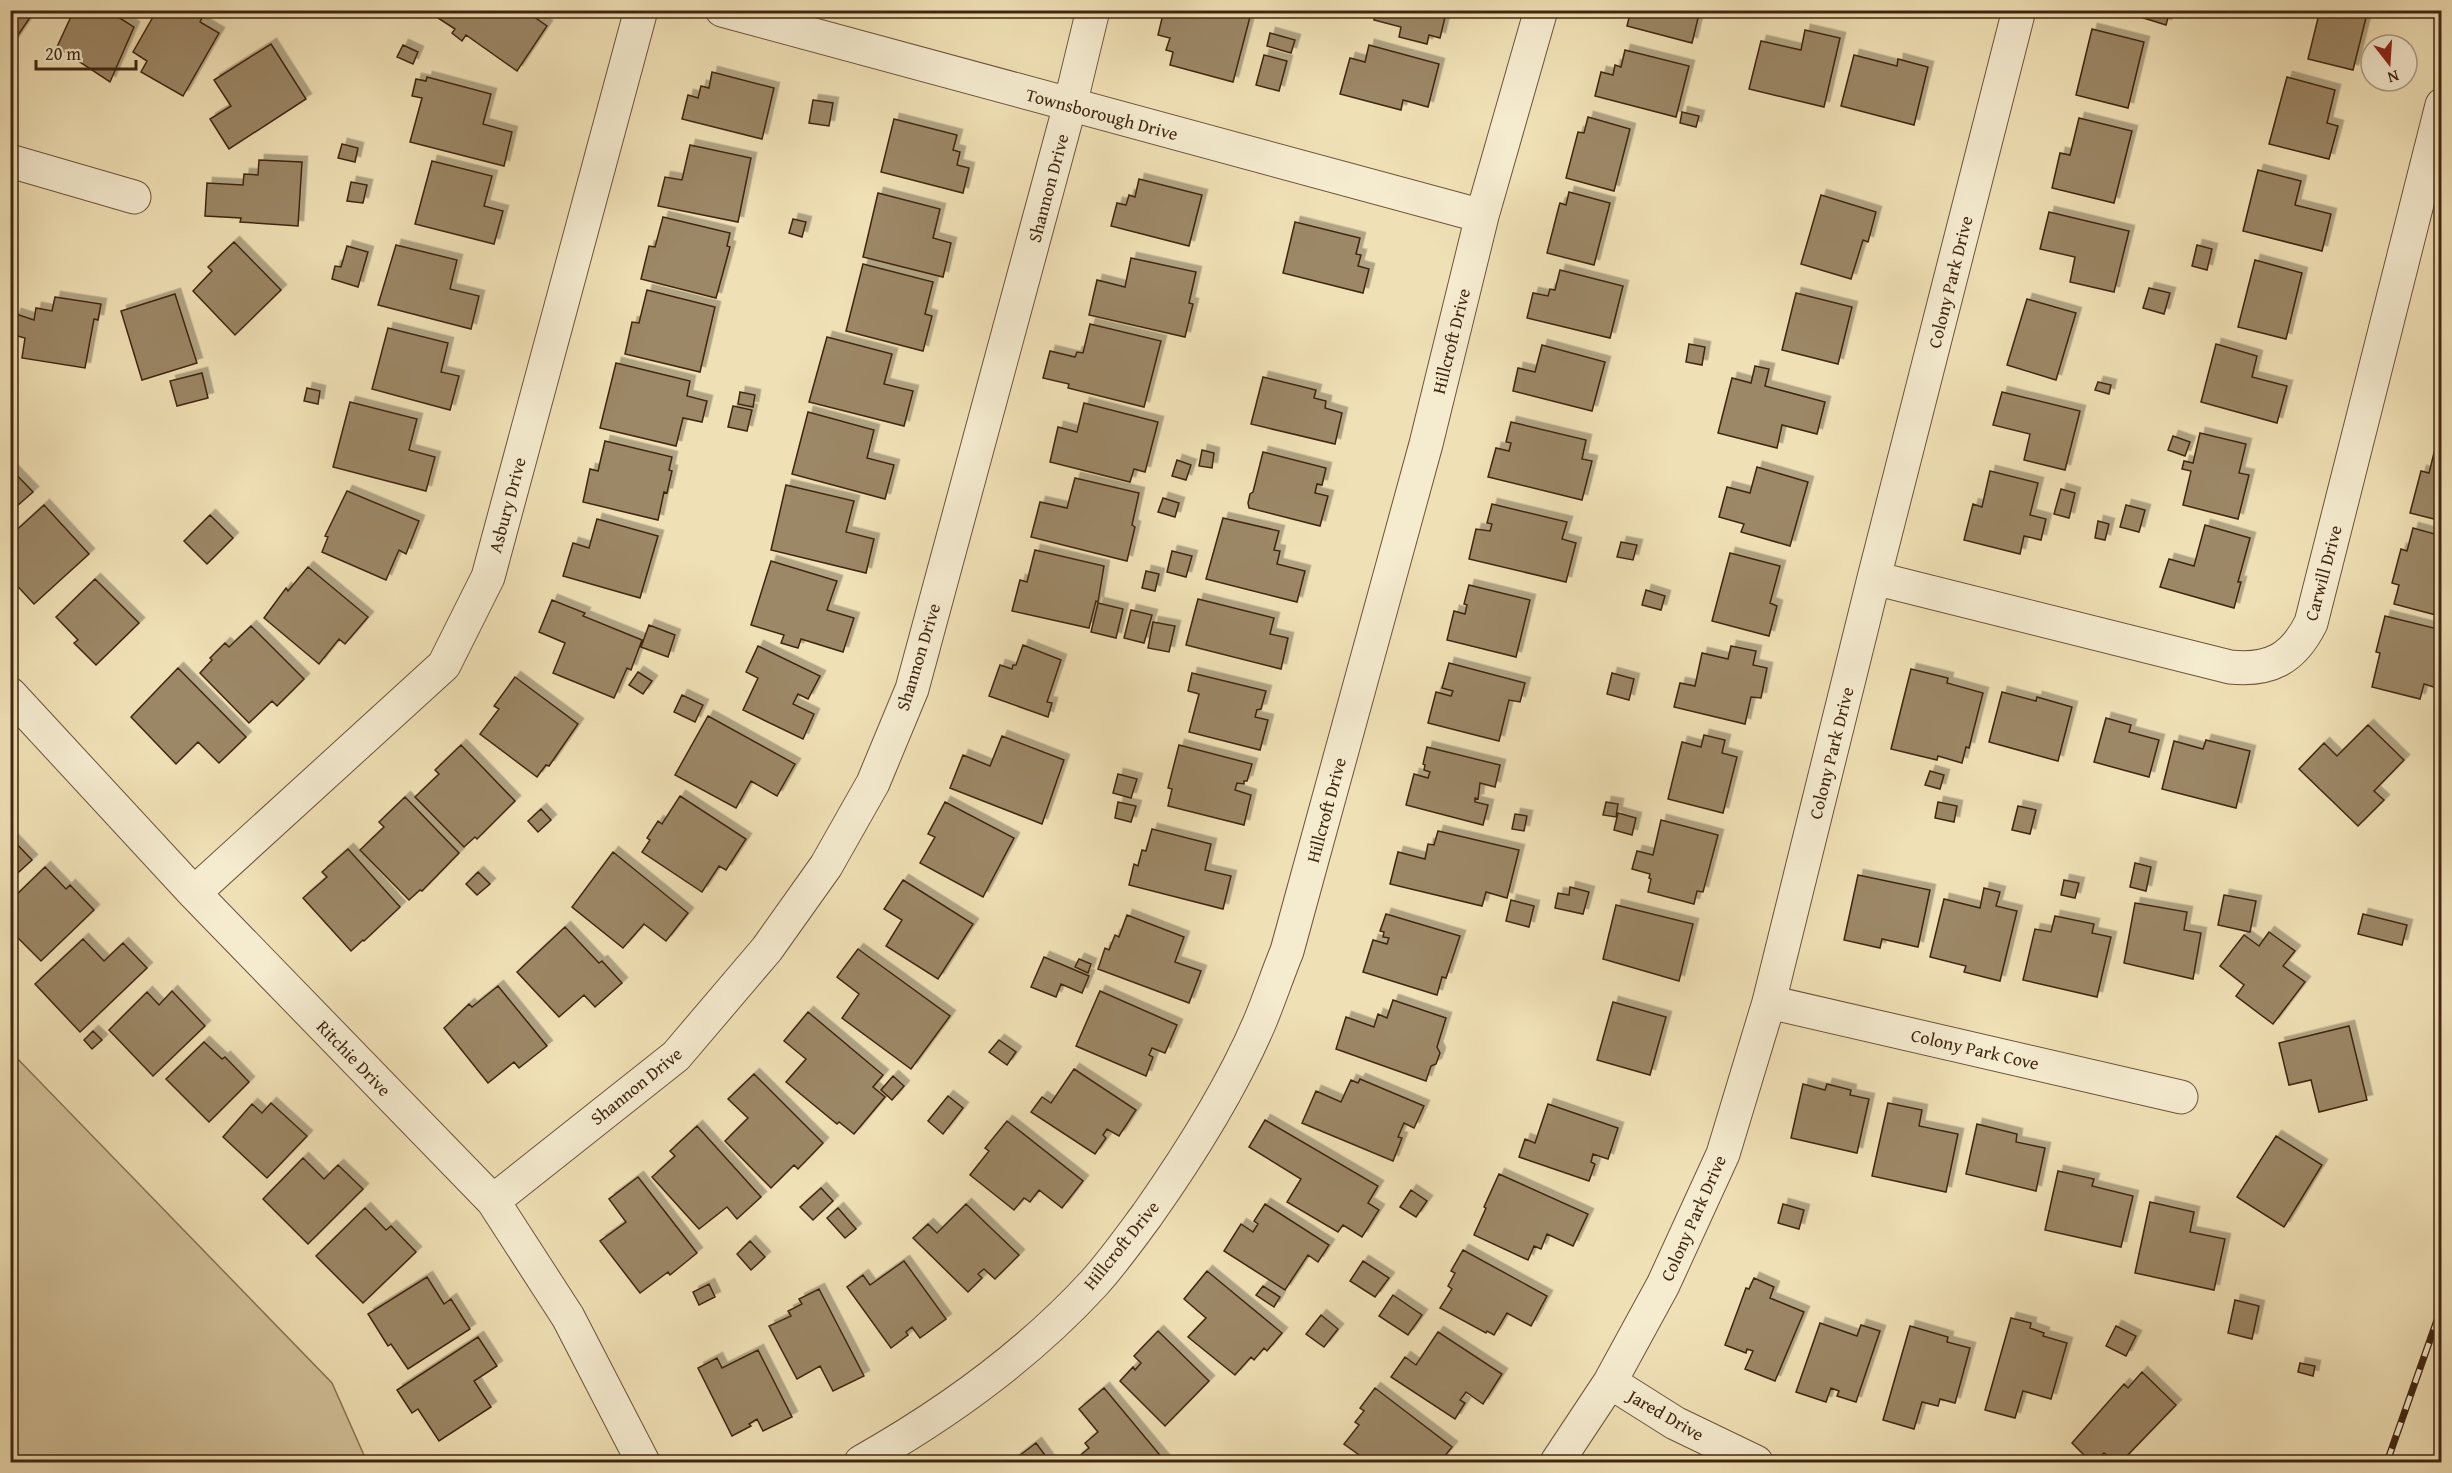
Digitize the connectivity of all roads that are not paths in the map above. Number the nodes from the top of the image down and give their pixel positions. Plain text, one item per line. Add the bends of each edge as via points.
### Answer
1 (640, 10) edge
2 (722, 10) edge
3 (1093, 10) edge
4 (1541, 10) edge
5 (2019, 10) edge
6 (1070, 105) junction
7 (2442, 105) edge
8 (10, 162) edge
9 (134, 197) dead end
10 (1482, 216) junction
11 (1874, 578) junction
12 (10, 694) edge
13 (194, 893) junction
14 (1769, 1002) junction
15 (2181, 1097) dead end
16 (492, 1201) junction
17 (1610, 1382) junction
18 (643, 1462) edge
19 (861, 1462) edge
20 (1557, 1462) edge
21 (1756, 1462) edge

1 - 13 street, Asbury Drive via 488,577 444,665
2 - 6 street, Townsborough Drive
3 - 6 street, Shannon Drive
4 - 10 street, Hillcroft Drive
5 - 11 street, Colony Park Drive
6 - 10 street, Townsborough Drive
6 - 16 street, Shannon Drive via 912,688 873,783 826,866 773,940 676,1056
7 - 11 street, Carwill Drive via 2312,623 2294,650 2267,665 2230,667
8 - 9 street
10 - 19 street, Hillcroft Drive via 1426,444 1287,951 1261,1020 1229,1084 1170,1182 1093,1284 1030,1345 962,1401
11 - 14 street, Colony Park Drive
12 - 13 street, Ritchie Drive
13 - 16 street, Ritchie Drive
14 - 15 street, Colony Park Cove
14 - 17 street, Colony Park Drive via 1723,1154 1663,1285
16 - 18 street, Ritchie Drive via 568,1317
17 - 20 street, Colony Park Drive
17 - 21 street, Jared Drive via 1675,1423

